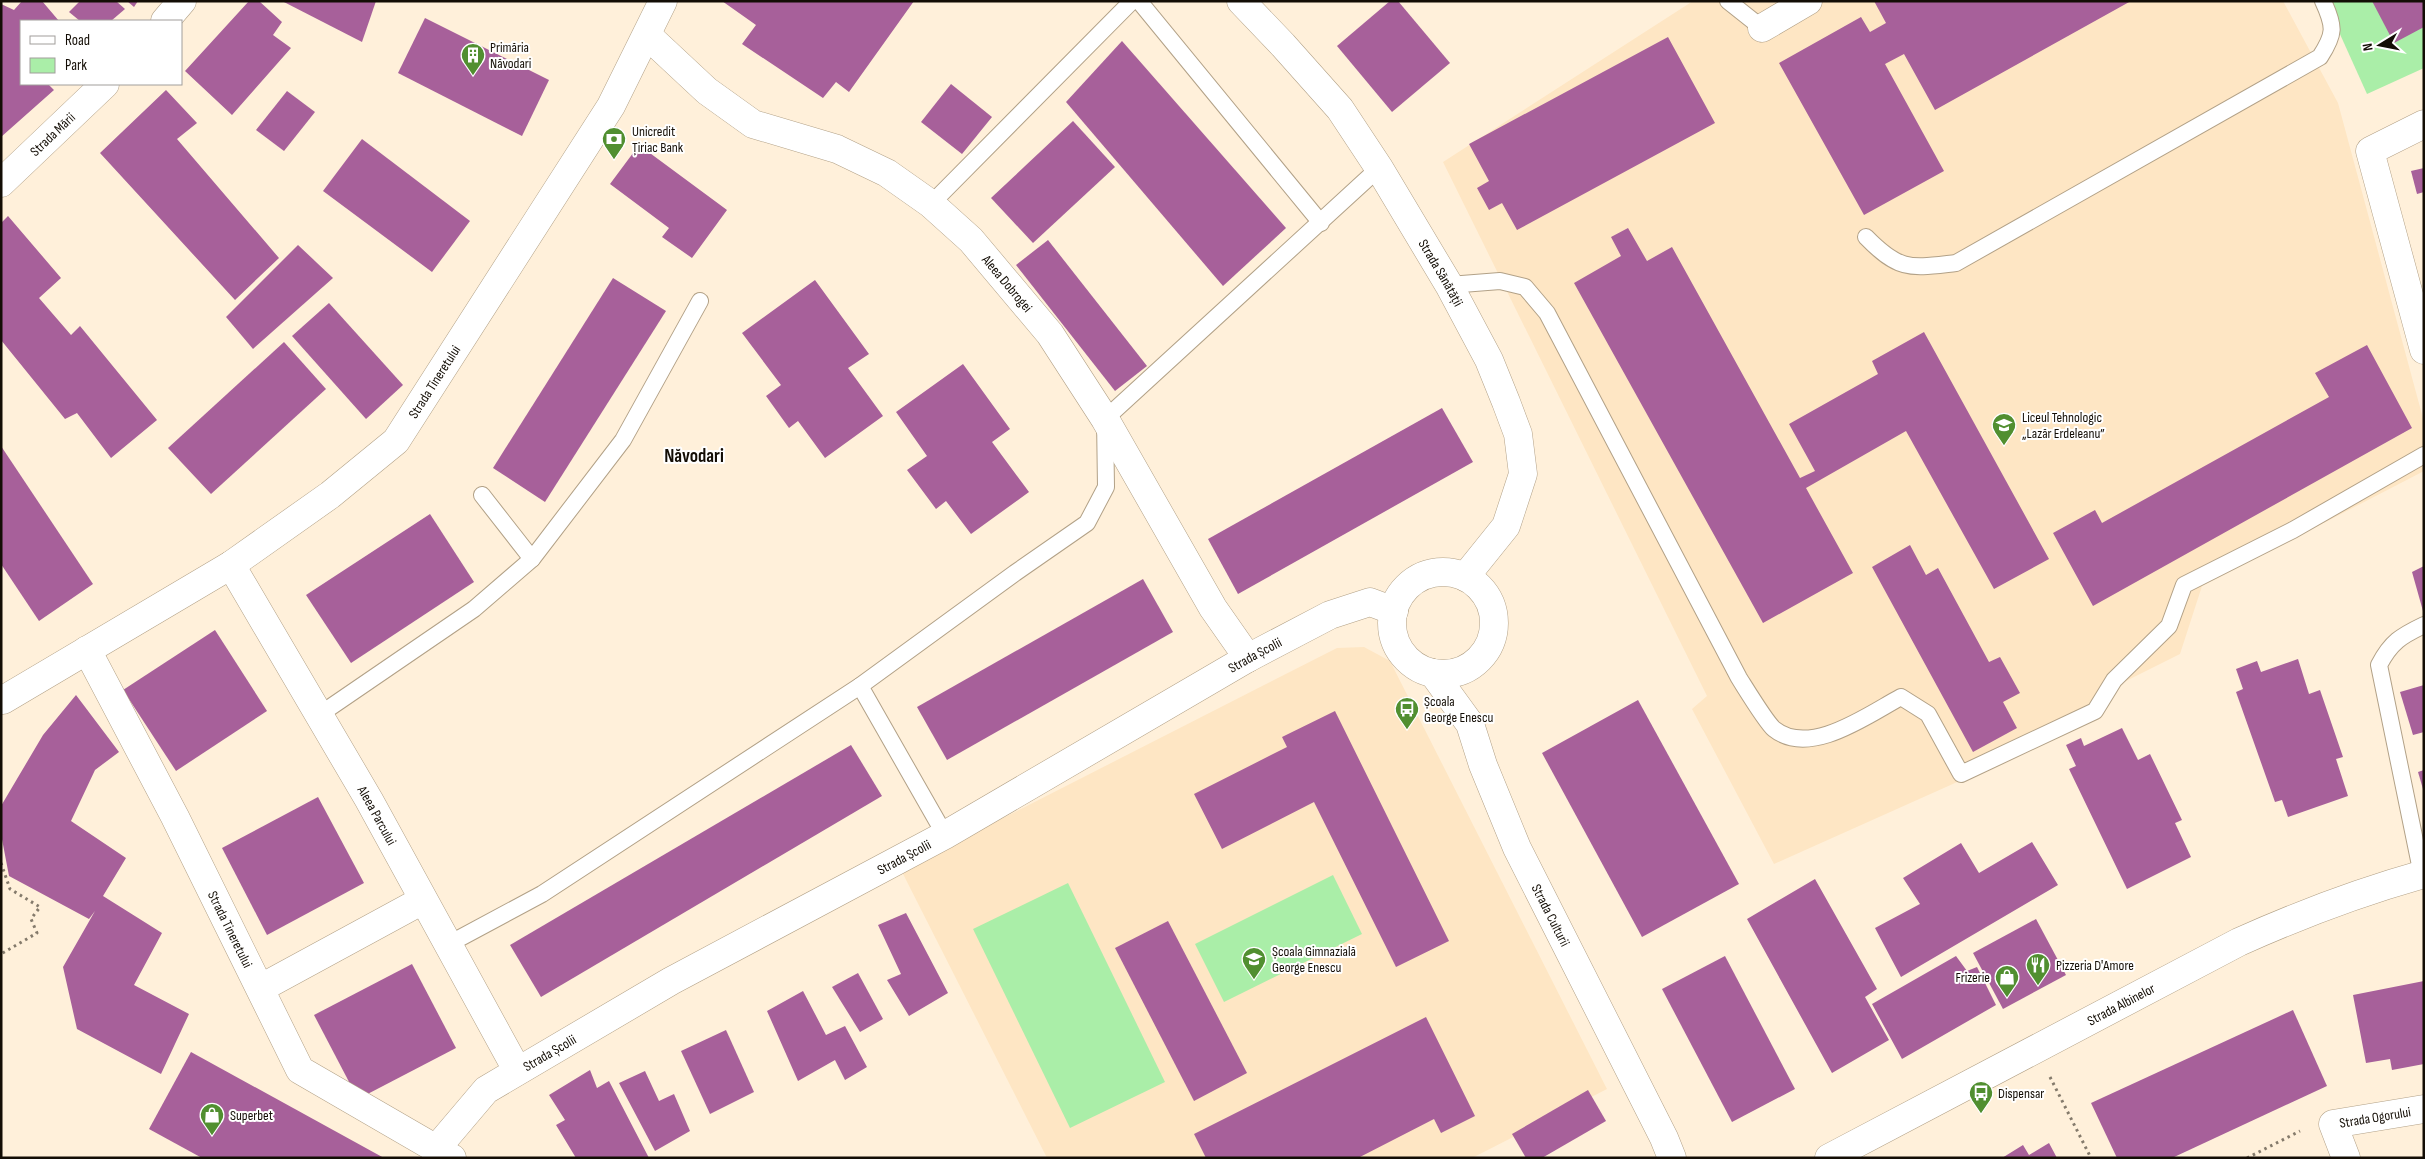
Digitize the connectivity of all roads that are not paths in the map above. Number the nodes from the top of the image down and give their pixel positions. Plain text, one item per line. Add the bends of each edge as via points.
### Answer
1 (182, 1) edge
2 (663, 1) edge
3 (1132, 1) edge
4 (1139, 1) edge
5 (1241, 1) edge
6 (1728, 1) edge
7 (1808, 1) edge
8 (2323, 1) edge
9 (166, 20) edge
10 (1762, 28) joint
11 (647, 35) junction
12 (104, 85) edge
13 (2424, 124) edge
14 (1379, 168) junction
15 (1, 183) edge
16 (931, 204) junction
17 (1322, 223) junction
18 (1866, 237) dead end
19 (1449, 285) junction
20 (700, 301) dead end
21 (2424, 350) edge
22 (1105, 419) junction
23 (2424, 455) edge
24 (482, 495) dead end
25 (532, 559) junction
26 (231, 565) junction
27 (1466, 577) junction
28 (1394, 611) junction
29 (2424, 625) edge
30 (87, 650) junction
31 (1248, 658) junction
32 (1433, 672) junction
33 (860, 686) junction
34 (2, 700) edge
35 (320, 715) junction
36 (945, 834) junction
37 (2423, 875) edge
38 (423, 900) junction
39 (447, 945) junction
40 (261, 988) junction
41 (517, 1070) junction
42 (2424, 1109) edge
43 (444, 1153) edge
44 (1672, 1158) edge
45 (1829, 1158) edge
46 (2346, 1158) edge

1 - 9 street
2 - 11 street, Strada Tineretului
3 - 16 lane
4 - 17 lane
5 - 14 street, Strada Sănătății via 1340,109
6 - 10 lane
7 - 10 street
8 - 18 lane via 2330,16 2332,38 2320,57 1956,264 1914,268 1885,256
11 - 16 street, Aleea Dobrogei via 707,90 753,124 837,149 887,173
11 - 26 street, Strada Tineretului via 611,106 396,441 330,495
12 - 15 street, Strada Mării
13 - 21 street via 2370,152
14 - 17 lane
14 - 19 street, Strada Sănătății
16 - 22 street, Aleea Dobrogei via 971,240 1050,334
17 - 22 lane
19 - 23 lane via 1500,281 1525,287 1547,314 1739,678 1774,729 1797,739 1832,735 1901,697 1928,714 1961,774 2095,711 2114,680 2169,626 2184,585 2293,530
19 - 27 street, Strada Sănătății via 1489,360 1506,402 1518,434 1523,474 1506,526
20 - 25 lane via 623,440
22 - 31 street, Aleea Dobrogei via 1213,608
22 - 33 lane via 1106,487 1087,523
24 - 25 lane
25 - 35 lane via 474,609
26 - 30 street, Strada Tineretului
26 - 35 street, Aleea Parcului
27 - 28 street via 1451,572 1422,576 1409,585
27 - 32 street via 1489,599 1494,631 1488,647 1465,669
28 - 31 street, Strada Școlii via 1370,602 1354,607 1330,615
28 - 32 street via 1394,634 1404,655 1422,669
29 - 37 lane via 2403,634 2388,648 2379,665
30 - 34 street, Strada Tineretului
30 - 40 street, Strada Tineretului
31 - 36 street, Strada Școlii
32 - 44 street, Strada Culturii via 1470,724 1517,848
33 - 36 lane
33 - 39 lane via 542,894
35 - 38 street, Aleea Parcului
36 - 41 street, Strada Școlii via 679,976
37 - 45 street, Strada Albinelor via 2299,915 2230,946
38 - 39 street, Aleea Parcului
38 - 40 street
39 - 41 street, Aleea Parcului
40 - 43 street, Strada Tineretului via 300,1070
41 - 43 street, Strada Școlii via 486,1090
42 - 46 street, Strada Ogorului via 2332,1124

